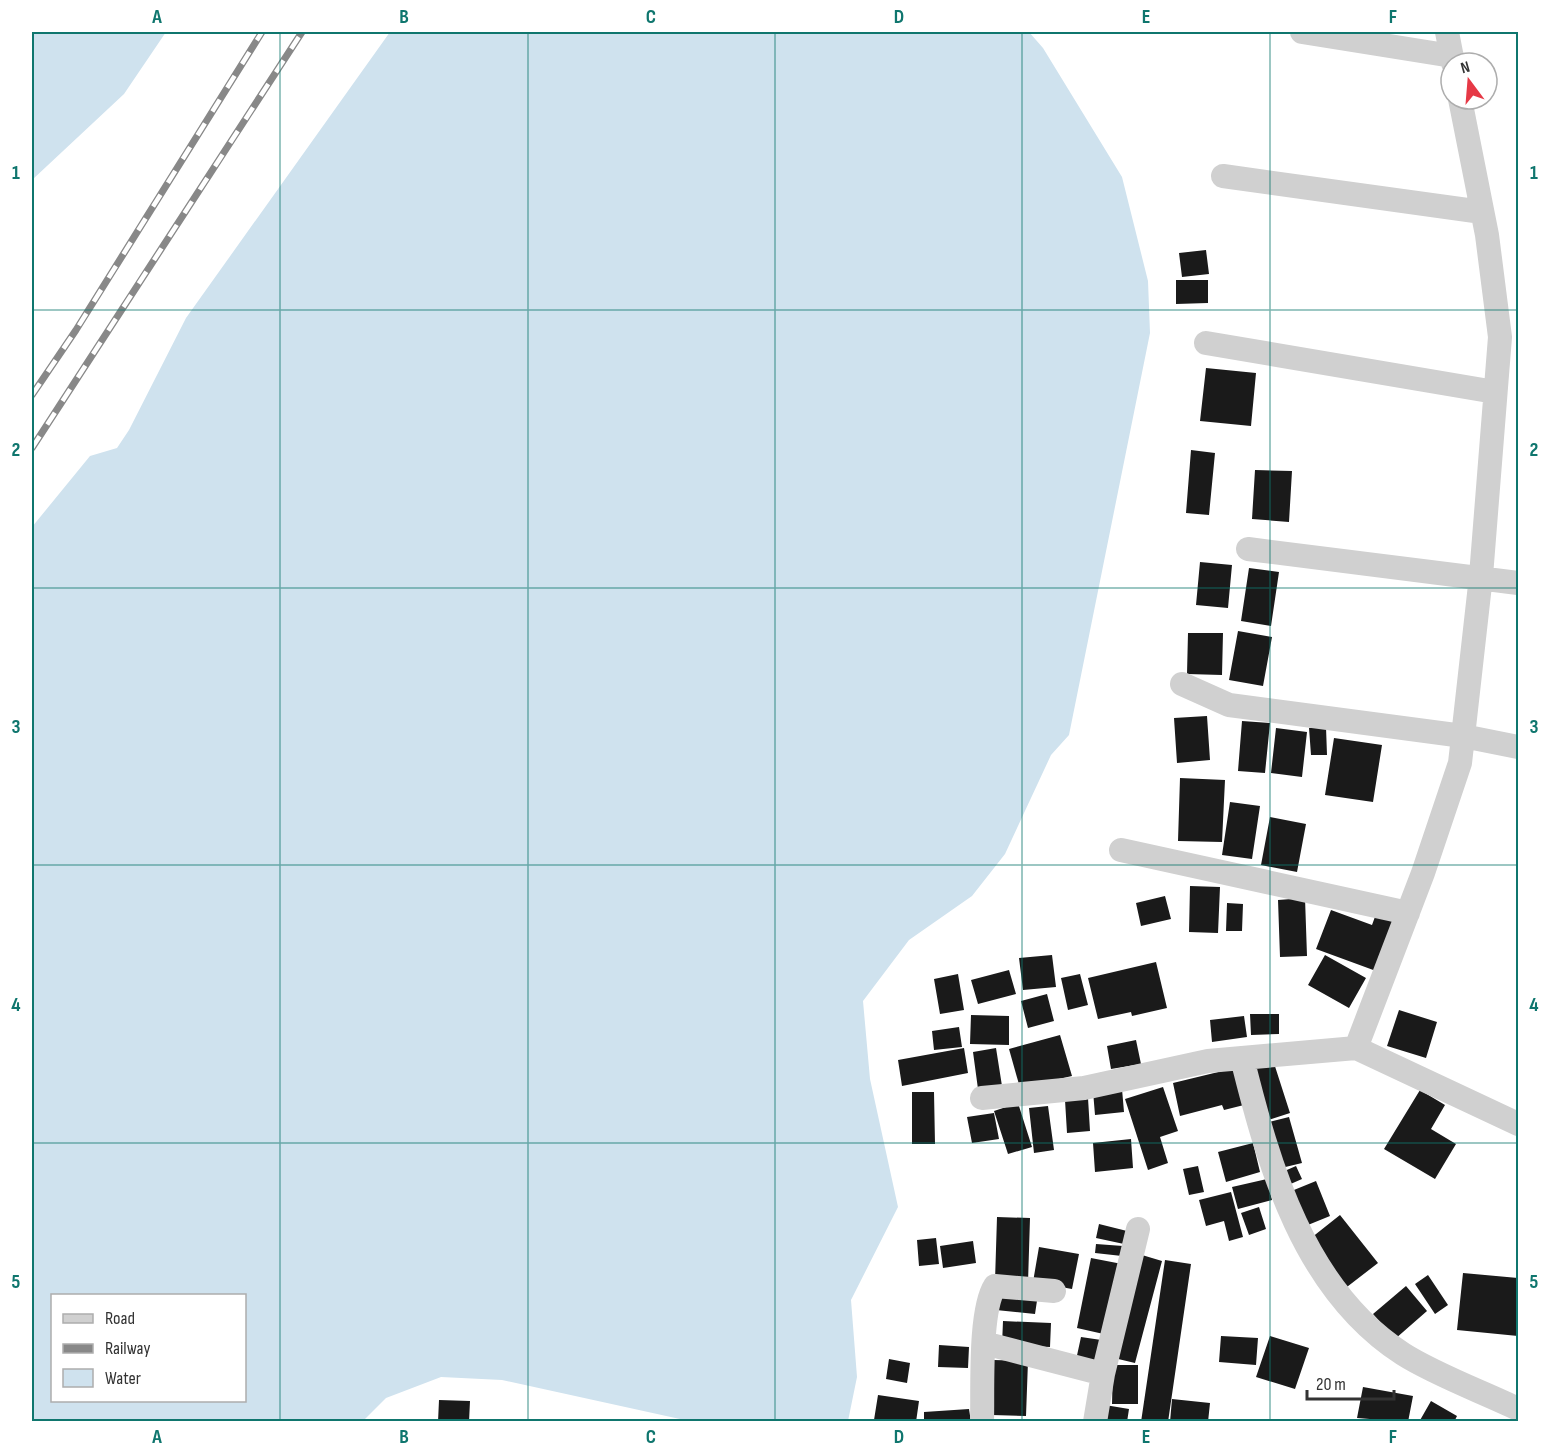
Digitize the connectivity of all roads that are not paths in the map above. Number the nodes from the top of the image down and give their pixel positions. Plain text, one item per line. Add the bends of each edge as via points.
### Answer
1 (1302, 32) edge
2 (1447, 32) edge
3 (1451, 51) edge
4 (1439, 57) edge
5 (1462, 111) edge
6 (1223, 176) dead end
7 (1482, 212) junction
8 (1206, 343) dead end
9 (1495, 392) junction
10 (1248, 549) dead end
11 (1481, 576) junction
12 (1518, 583) edge
13 (1182, 684) dead end
14 (1463, 736) junction
15 (1518, 747) edge
16 (1121, 850) dead end
17 (1408, 913) junction
18 (1356, 1048) junction
19 (1242, 1058) junction
20 (982, 1098) dead end
21 (1518, 1124) edge
22 (1138, 1229) dead end
23 (1054, 1291) dead end
24 (984, 1343) junction
25 (1102, 1374) junction
26 (1518, 1409) edge
27 (982, 1422) edge
28 (1095, 1422) edge

1 - 4 street
2 - 3 street
5 - 7 street
6 - 7 street
7 - 9 street via 1500,337
8 - 9 street
9 - 11 street
10 - 11 street
11 - 12 street
11 - 14 street
13 - 14 street via 1229,705
14 - 15 street
14 - 17 street via 1460,763
16 - 17 street
17 - 18 street
18 - 19 street
18 - 21 street
19 - 20 street via 1208,1061 1084,1088
19 - 26 street via 1286,1199 1311,1255 1343,1299 1378,1336 1405,1356
22 - 25 street
23 - 24 street via 994,1286
24 - 25 street
24 - 27 street
25 - 28 street

